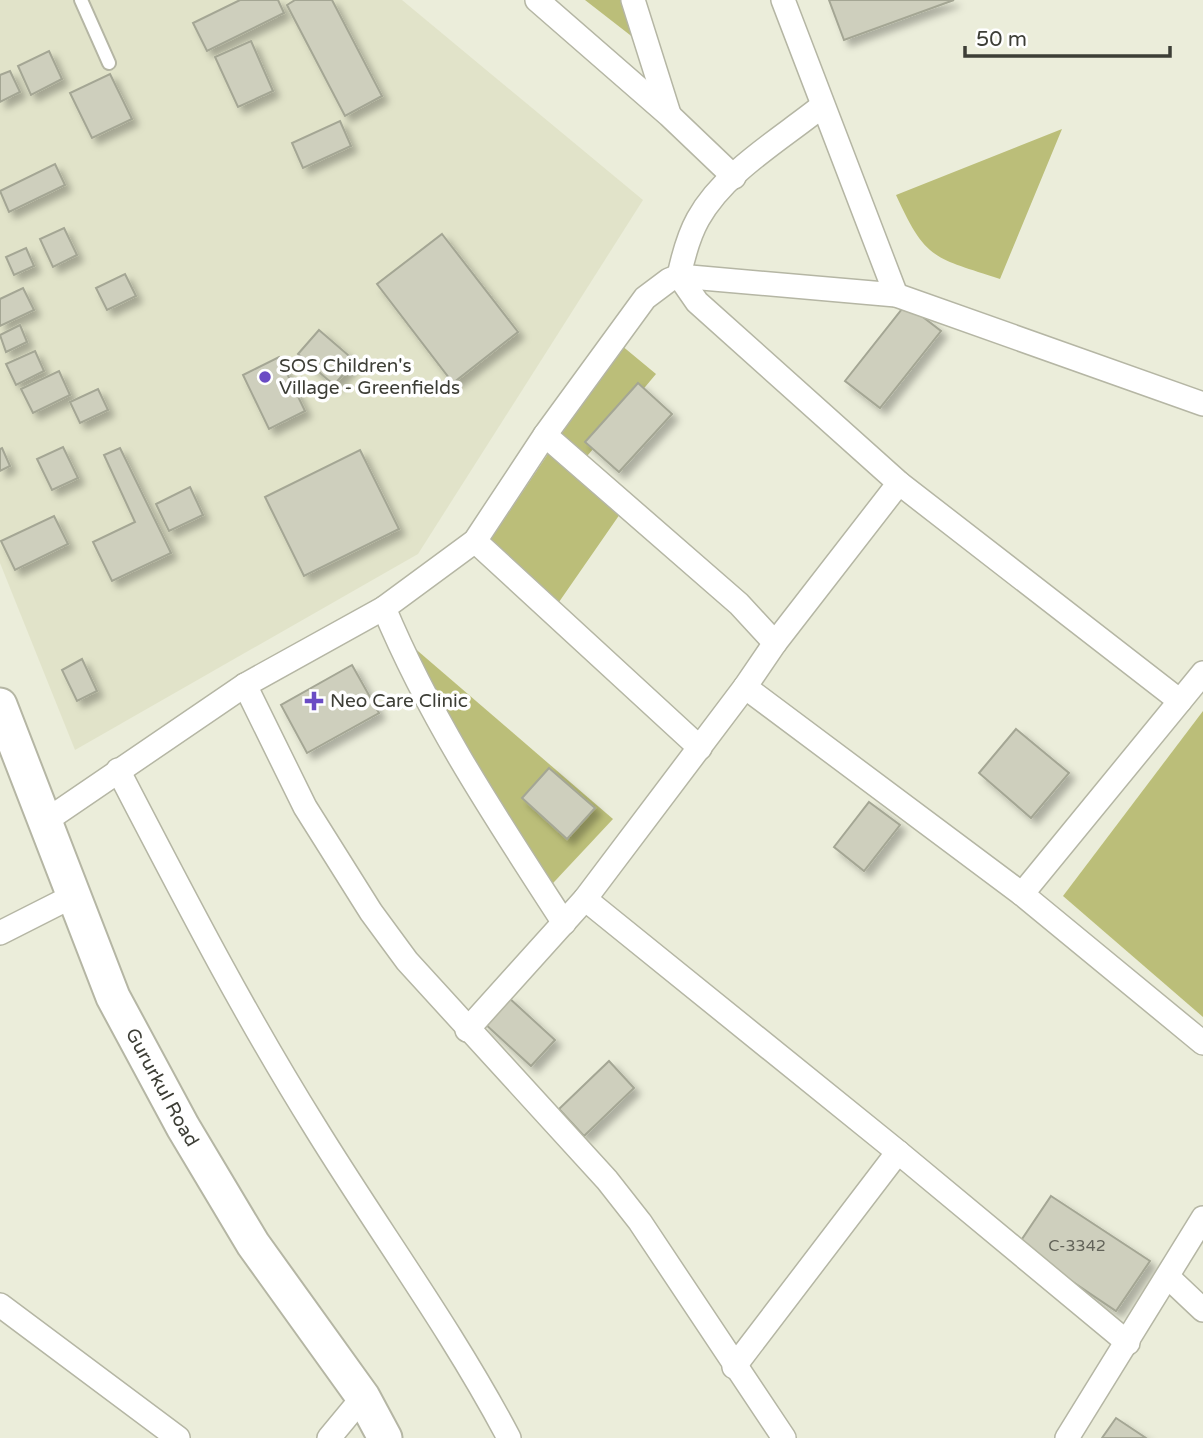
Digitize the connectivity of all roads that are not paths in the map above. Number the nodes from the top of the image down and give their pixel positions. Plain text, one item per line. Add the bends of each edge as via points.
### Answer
1 (81, 0) edge
2 (537, 0) edge
3 (634, 0) edge
4 (783, 0) edge
5 (108, 63) dead end
6 (822, 106) junction
7 (669, 115) junction
8 (734, 177) junction
9 (679, 276) junction
10 (897, 295) junction
11 (1203, 404) edge
12 (545, 435) junction
13 (899, 483) junction
14 (475, 541) junction
15 (384, 608) junction
16 (775, 643) junction
17 (1203, 673) edge
18 (245, 685) junction
19 (745, 687) junction
20 (1180, 701) junction
21 (0, 705) edge
22 (700, 748) junction
23 (118, 770) junction
24 (47, 820) junction
25 (1022, 894) junction
26 (73, 896) junction
27 (585, 900) junction
28 (564, 923) junction
29 (0, 933) edge
30 (467, 1030) junction
31 (1203, 1043) edge
32 (898, 1152) junction
33 (1203, 1218) edge
34 (1168, 1277) junction
35 (0, 1305) edge
36 (1203, 1310) edge
37 (1128, 1343) junction
38 (734, 1367) junction
39 (363, 1397) junction
40 (178, 1438) edge
41 (329, 1438) edge
42 (385, 1438) edge
43 (509, 1438) edge
44 (784, 1438) edge
45 (1067, 1438) edge

1 - 5 lane
2 - 7 street
3 - 7 street
4 - 6 street
6 - 8 street
6 - 10 street
7 - 8 street
8 - 9 street via 697,220
9 - 10 street
9 - 12 street via 645,298
9 - 13 street via 698,302
10 - 11 street
12 - 14 street
12 - 16 street via 739,604
13 - 16 street
13 - 20 street
14 - 15 street
14 - 22 street
15 - 18 street
15 - 28 street via 416,681 474,785
16 - 19 street
17 - 20 street
18 - 23 street
18 - 30 street via 324,841 407,961
19 - 22 street
19 - 25 street
20 - 25 street
21 - 24 street, Gururkul Road
22 - 27 street
23 - 24 street
23 - 43 street via 209,945 307,1114
24 - 26 street, Gururkul Road
25 - 31 street
26 - 29 street
26 - 39 street, Gururkul Road via 113,997 183,1128 253,1244
27 - 28 street
27 - 32 street
28 - 30 street
30 - 38 street via 615,1190
32 - 37 street
32 - 38 street
33 - 34 street
34 - 36 street
34 - 37 street
35 - 40 street
37 - 45 street
38 - 44 street
39 - 41 street
39 - 42 street, Gururkul Road

